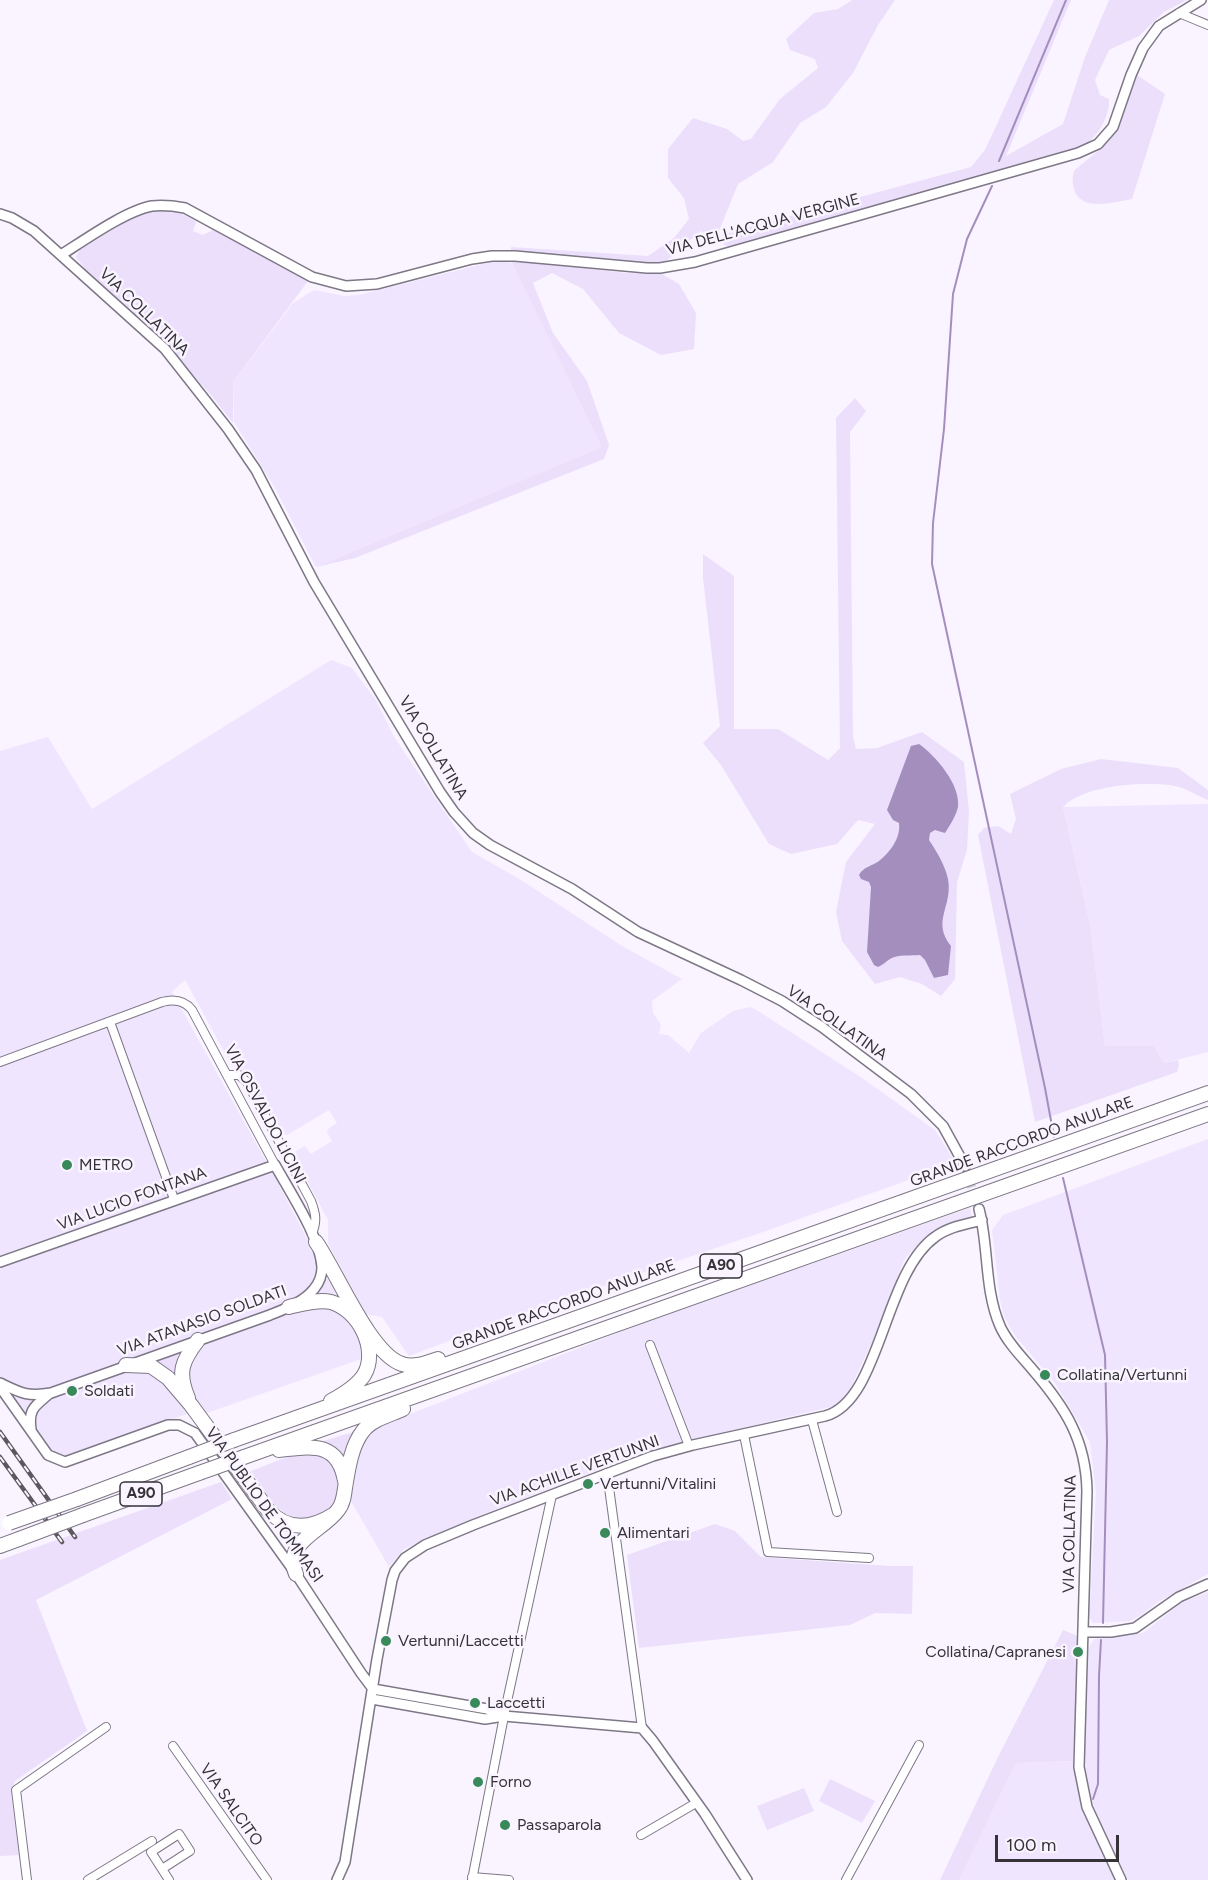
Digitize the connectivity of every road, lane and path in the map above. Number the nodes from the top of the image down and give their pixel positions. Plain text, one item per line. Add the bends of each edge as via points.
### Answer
1 (1202, 0) edge
2 (1179, 13) junction
3 (1208, 25) edge
4 (0, 214) edge
5 (61, 255) junction
6 (110, 1022) junction
7 (0, 1062) edge
8 (227, 1075) junction
9 (1208, 1093) edge
10 (1204, 1116) edge
11 (275, 1165) junction
12 (965, 1166) tunnel mouth
13 (174, 1199) junction
14 (979, 1209) tunnel mouth
15 (982, 1220) junction
16 (314, 1238) junction
17 (0, 1262) edge
18 (290, 1307) junction
19 (198, 1340) junction
20 (511, 1343) junction
21 (650, 1344) dead end
22 (126, 1365) junction
23 (467, 1378) junction
24 (0, 1385) edge
25 (51, 1393) junction
26 (191, 1405) junction
27 (291, 1420) junction
28 (812, 1420) junction
29 (31, 1431) junction
30 (744, 1435) junction
31 (689, 1446) junction
32 (248, 1455) junction
33 (607, 1473) junction
34 (345, 1486) junction
35 (552, 1495) junction
36 (837, 1512) dead end
37 (333, 1515) junction
38 (5, 1524) edge
39 (0, 1546) edge
40 (869, 1558) dead end
41 (296, 1574) junction
42 (1208, 1584) edge
43 (1083, 1632) junction
44 (373, 1694) junction
45 (504, 1716) junction
46 (106, 1726) dead end
47 (642, 1728) junction
48 (919, 1745) dead end
49 (173, 1746) dead end
50 (696, 1803) junction
51 (641, 1835) dead end
52 (152, 1841) dead end
53 (738, 1864) junction
54 (162, 1869) junction
55 (472, 1878) edge
56 (27, 1880) edge
57 (88, 1880) edge
58 (169, 1880) edge
59 (267, 1880) edge
60 (338, 1880) edge
61 (509, 1880) edge
62 (739, 1880) edge
63 (747, 1880) edge
64 (846, 1880) edge
65 (1121, 1880) edge

1 - 2 street, VIA DELL'ACQUA VERGINE
2 - 3 street
2 - 5 street, VIA DELL'ACQUA VERGINE via 1159,26 1143,48 1113,127 1098,144 1078,153 685,264 626,268 492,256 376,284 346,286 312,277 185,208 165,205 117,220
4 - 5 street, VIA COLLATINA via 34,231
5 - 12 street, VIA COLLATINA via 165,349 228,429 256,470 314,582 440,792 473,833 638,932 741,980 822,1027 911,1094 943,1126
6 - 7 street
6 - 8 street, VIA OSVALDO LICINI via 168,1001 184,1003 192,1010
6 - 13 street
8 - 11 street, VIA OSVALDO LICINI
8 - 16 street via 239,1075 247,1082 311,1201 316,1214
9 - 20 highway, GRANDE RACCORDO ANULARE / A90
10 - 23 highway, GRANDE RACCORDO ANULARE / A90
11 - 13 street, VIA LUCIO FONTANA
11 - 16 street, VIA OSVALDO LICINI
13 - 17 street, VIA LUCIO FONTANA
14 - 15 street, VIA COLLATINA
15 - 28 street, VIA ACHILLE VERTUNNI via 943,1232 920,1251 903,1279 858,1388 837,1412
15 - 43 street, VIA COLLATINA via 1000,1327 1059,1402 1082,1450 1087,1485
16 - 18 street, VIA ATANASIO SOLDATI via 322,1267 320,1278 311,1292
16 - 20 highway via 372,1339 388,1357 402,1365
18 - 19 street, VIA ATANASIO SOLDATI
18 - 27 highway via 328,1302 345,1309 363,1332 369,1357 360,1381
19 - 22 street, VIA ATANASIO SOLDATI
19 - 26 highway via 182,1371 183,1387
20 - 27 highway, GRANDE RACCORDO ANULARE / A90
21 - 31 street
22 - 25 street, VIA ATANASIO SOLDATI
22 - 26 highway via 156,1368
23 - 32 highway, GRANDE RACCORDO ANULARE / A90
23 - 34 highway via 367,1426 354,1447
24 - 25 street, VIA ATANASIO SOLDATI via 35,1396
24 - 29 street, VIA PUBLIO DE TOMMASI
25 - 29 street, VIA ATANASIO SOLDATI via 31,1410
26 - 37 highway via 272,1515 302,1527
27 - 38 highway, GRANDE RACCORDO ANULARE / A90, bridge
28 - 30 street, VIA ACHILLE VERTUNNI
28 - 36 street
29 - 41 street, VIA PUBLIO DE TOMMASI via 48,1455 65,1462 163,1426 189,1428
30 - 31 street, VIA ACHILLE VERTUNNI
30 - 40 street via 768,1552
31 - 33 street, VIA ACHILLE VERTUNNI
32 - 34 highway via 320,1448 338,1461
32 - 39 highway, GRANDE RACCORDO ANULARE / A90, bridge
33 - 35 street, VIA ACHILLE VERTUNNI
33 - 47 street
34 - 37 highway via 340,1507
35 - 44 street, VIA ACHILLE VERTUNNI via 425,1545 402,1561 392,1580
35 - 45 street
37 - 41 highway via 297,1546 293,1561
41 - 44 street, VIA PUBLIO DE TOMMASI
42 - 43 street via 1184,1594 1135,1628
43 - 65 street, VIA COLLATINA via 1080,1778 1090,1815
44 - 45 street
44 - 60 street, VIA ACHILLE VERTUNNI via 345,1862
45 - 47 street
45 - 55 street
46 - 56 street via 16,1790
47 - 50 street
48 - 64 street
49 - 59 street, VIA SALCITO
50 - 51 street
50 - 53 street
52 - 57 street
53 - 62 street
53 - 63 street
54 - 54 street via 151,1852 179,1834 190,1851
54 - 58 street
55 - 61 street

